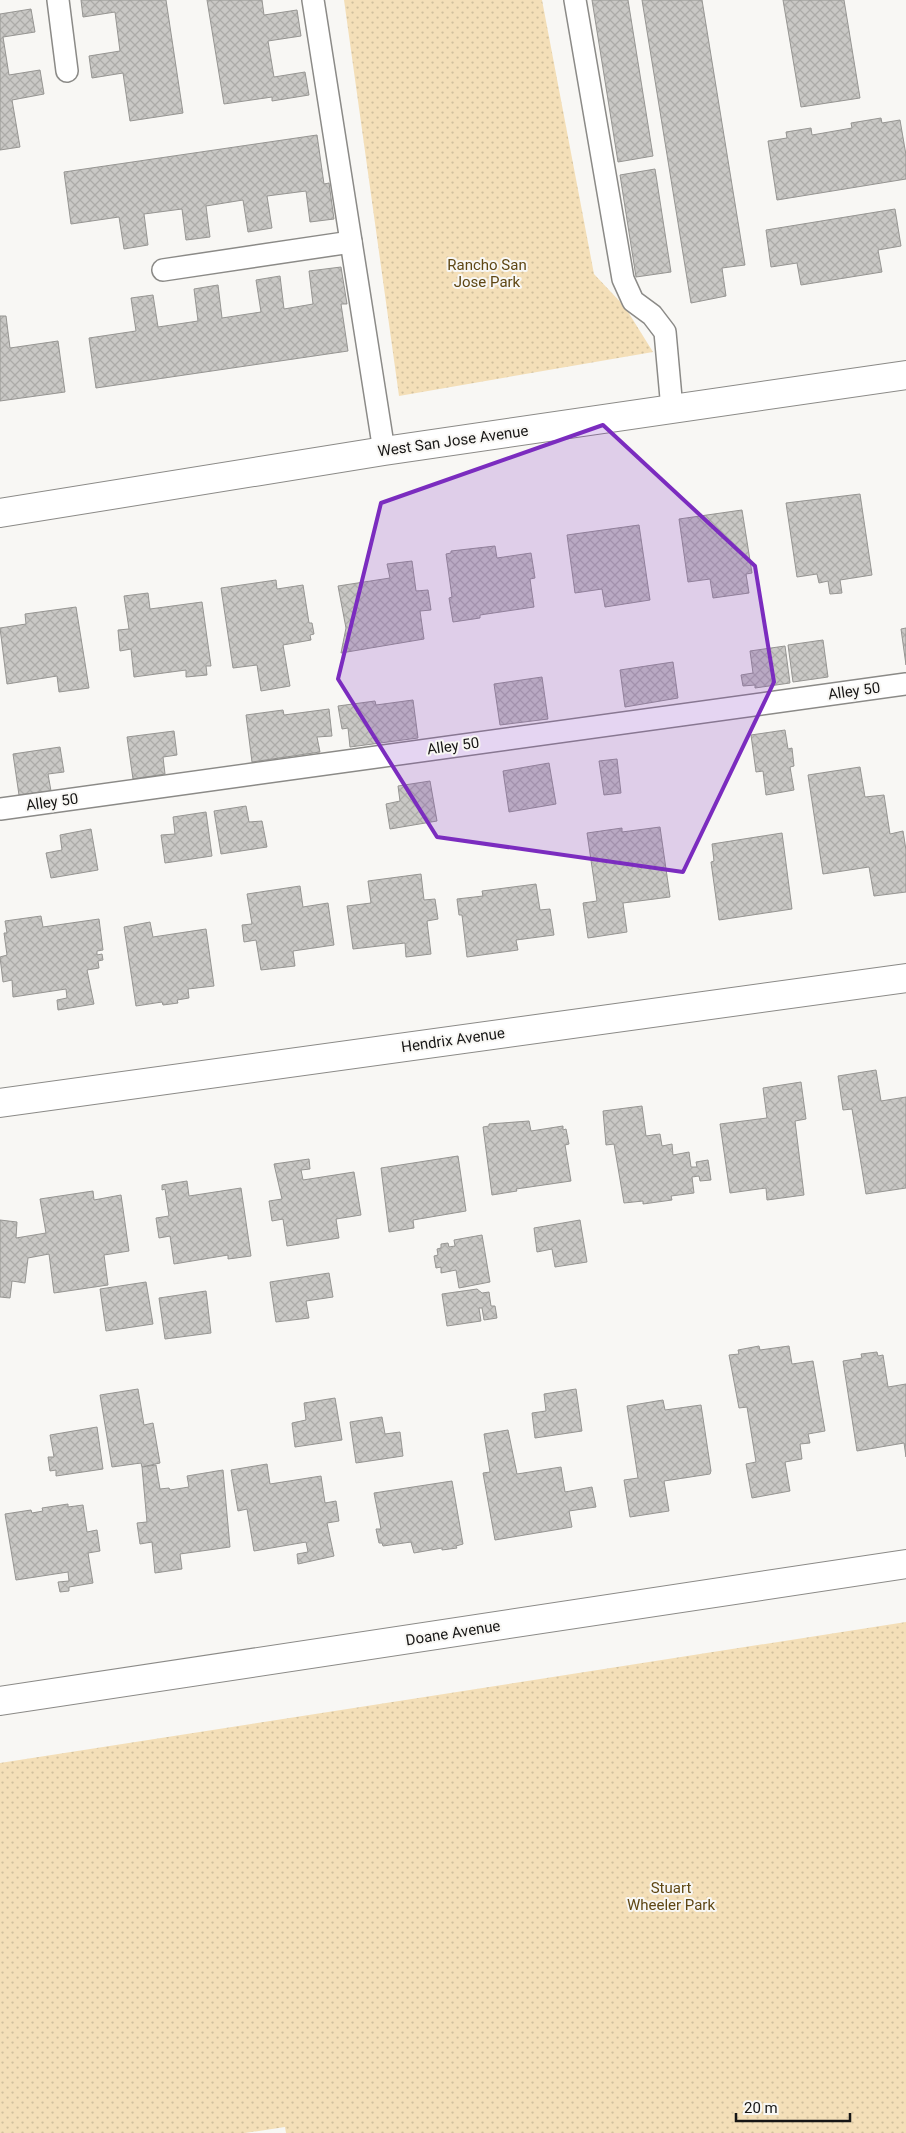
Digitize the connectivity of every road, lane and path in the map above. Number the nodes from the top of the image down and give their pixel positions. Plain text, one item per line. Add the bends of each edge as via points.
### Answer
1 (58, 0) edge
2 (313, 0) edge
3 (575, 0) edge
4 (67, 71) dead end
5 (351, 242) junction
6 (163, 270) dead end
7 (906, 375) edge
8 (672, 409) junction
9 (384, 452) junction
10 (0, 513) edge
11 (906, 684) edge
12 (0, 809) edge
13 (906, 978) edge
14 (0, 1103) edge
15 (906, 1564) edge
16 (0, 1701) edge

1 - 4 lane
2 - 5 lane
3 - 8 lane via 623,279 633,301 652,315 665,332
5 - 6 lane
5 - 9 lane
7 - 8 street, West San Jose Avenue
8 - 9 street, West San Jose Avenue
9 - 10 street, West San Jose Avenue
11 - 12 lane, Alley 50
13 - 14 street, Hendrix Avenue
15 - 16 street, Doane Avenue

